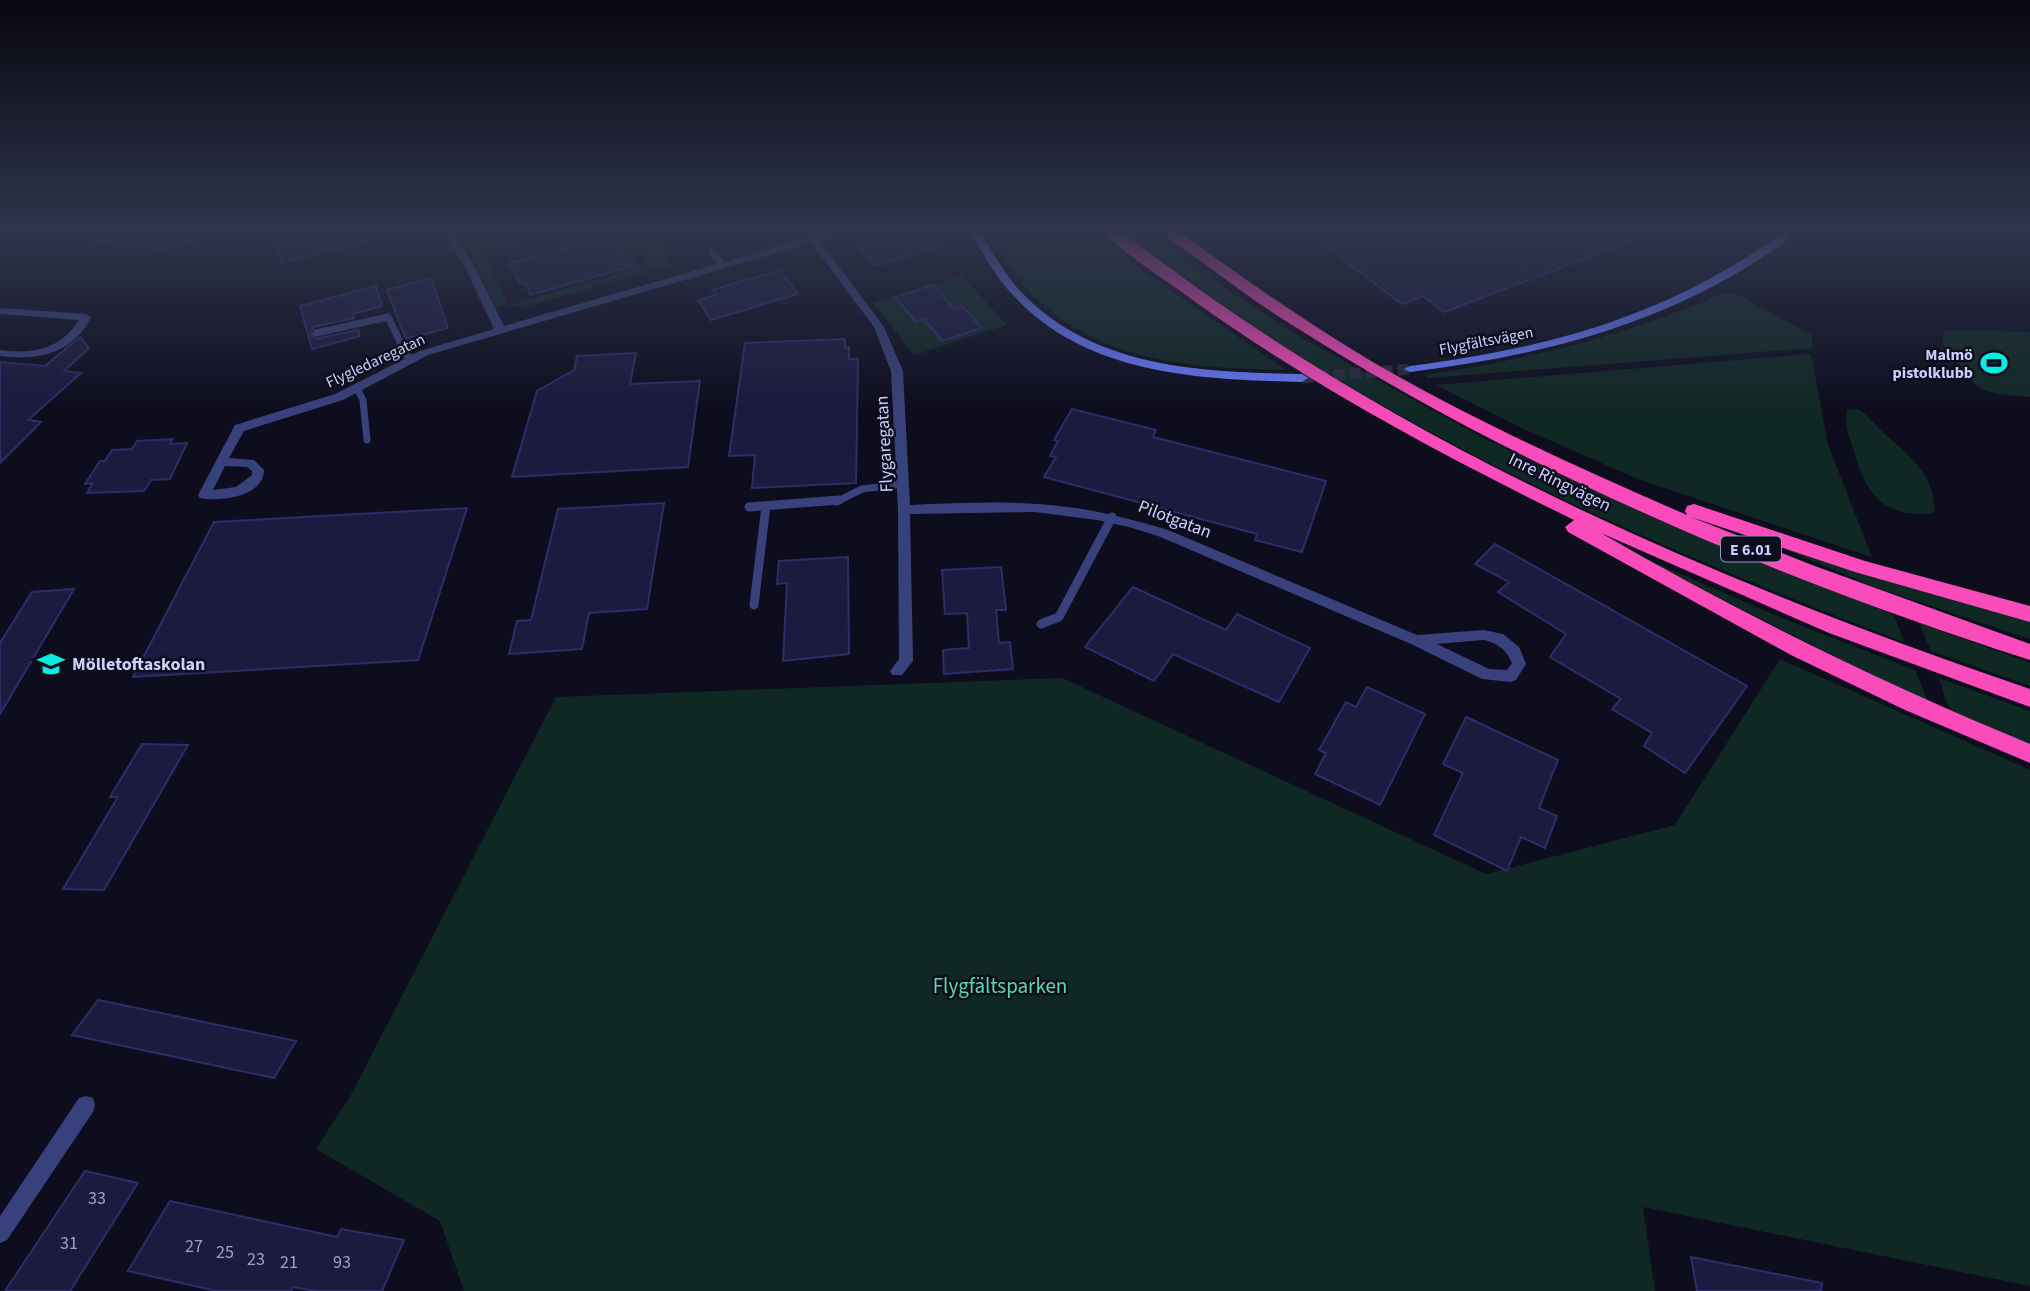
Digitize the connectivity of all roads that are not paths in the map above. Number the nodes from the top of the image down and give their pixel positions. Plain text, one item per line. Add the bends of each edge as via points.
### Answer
1 (481, 290) edge
2 (636, 290) edge
3 (851, 290) edge
4 (1014, 290) edge
5 (1190, 290) edge
6 (1254, 290) edge
7 (1696, 290) edge
8 (0, 311) edge
9 (500, 330) junction
10 (316, 333) dead end
11 (0, 353) edge
12 (413, 359) junction
13 (1410, 369) tunnel mouth
14 (1302, 378) tunnel mouth
15 (357, 388) junction
16 (1481, 426) junction
17 (367, 440) dead end
18 (222, 461) dead end
19 (903, 485) junction
20 (1527, 489) junction
21 (766, 506) junction
22 (749, 507) dead end
23 (904, 510) junction
24 (1112, 517) junction
25 (754, 605) dead end
26 (2030, 614) edge
27 (1041, 624) dead end
28 (1416, 640) junction
29 (2030, 652) edge
30 (898, 671) dead end
31 (2030, 698) edge
32 (2030, 754) edge
33 (86, 1105) dead end
34 (0, 1233) edge

1 - 9 street
2 - 9 street, Flygledaregatan
3 - 19 street, Flygaregatan via 879,327 893,357 899,388
4 - 14 street via 1069,336 1110,354 1169,370 1222,377
5 - 20 highway, Inre Ringvägen / E 6.01 via 1300,366
6 - 16 highway, Inre Ringvägen / E 6.01 via 1310,329
7 - 13 street, Flygfältsvägen via 1630,319 1548,345
8 - 11 street via 86,317 83,325 52,351 32,357
9 - 12 street, Flygledaregatan
10 - 12 lane via 388,317 407,356
12 - 15 street, Flygledaregatan
15 - 17 lane via 363,400
15 - 18 street, Flygledaregatan via 239,428
16 - 26 highway via 1518,435 1721,521
16 - 29 highway, Inre Ringvägen / E 6.01 via 1732,542
19 - 21 lane via 862,489 835,502
19 - 23 street, Flygaregatan
20 - 31 highway, Inre Ringvägen / E 6.01 via 1789,608
20 - 32 highway via 1568,523 1708,603 1921,709
21 - 22 lane
21 - 25 lane
23 - 24 street, Pilotgatan via 1042,506
23 - 30 street, Flygaregatan via 906,660
24 - 27 lane via 1059,617
24 - 28 street, Pilotgatan via 1163,533
28 - 28 street, Pilotgatan via 1487,675 1511,676 1518,664 1509,646 1491,637
33 - 34 street

